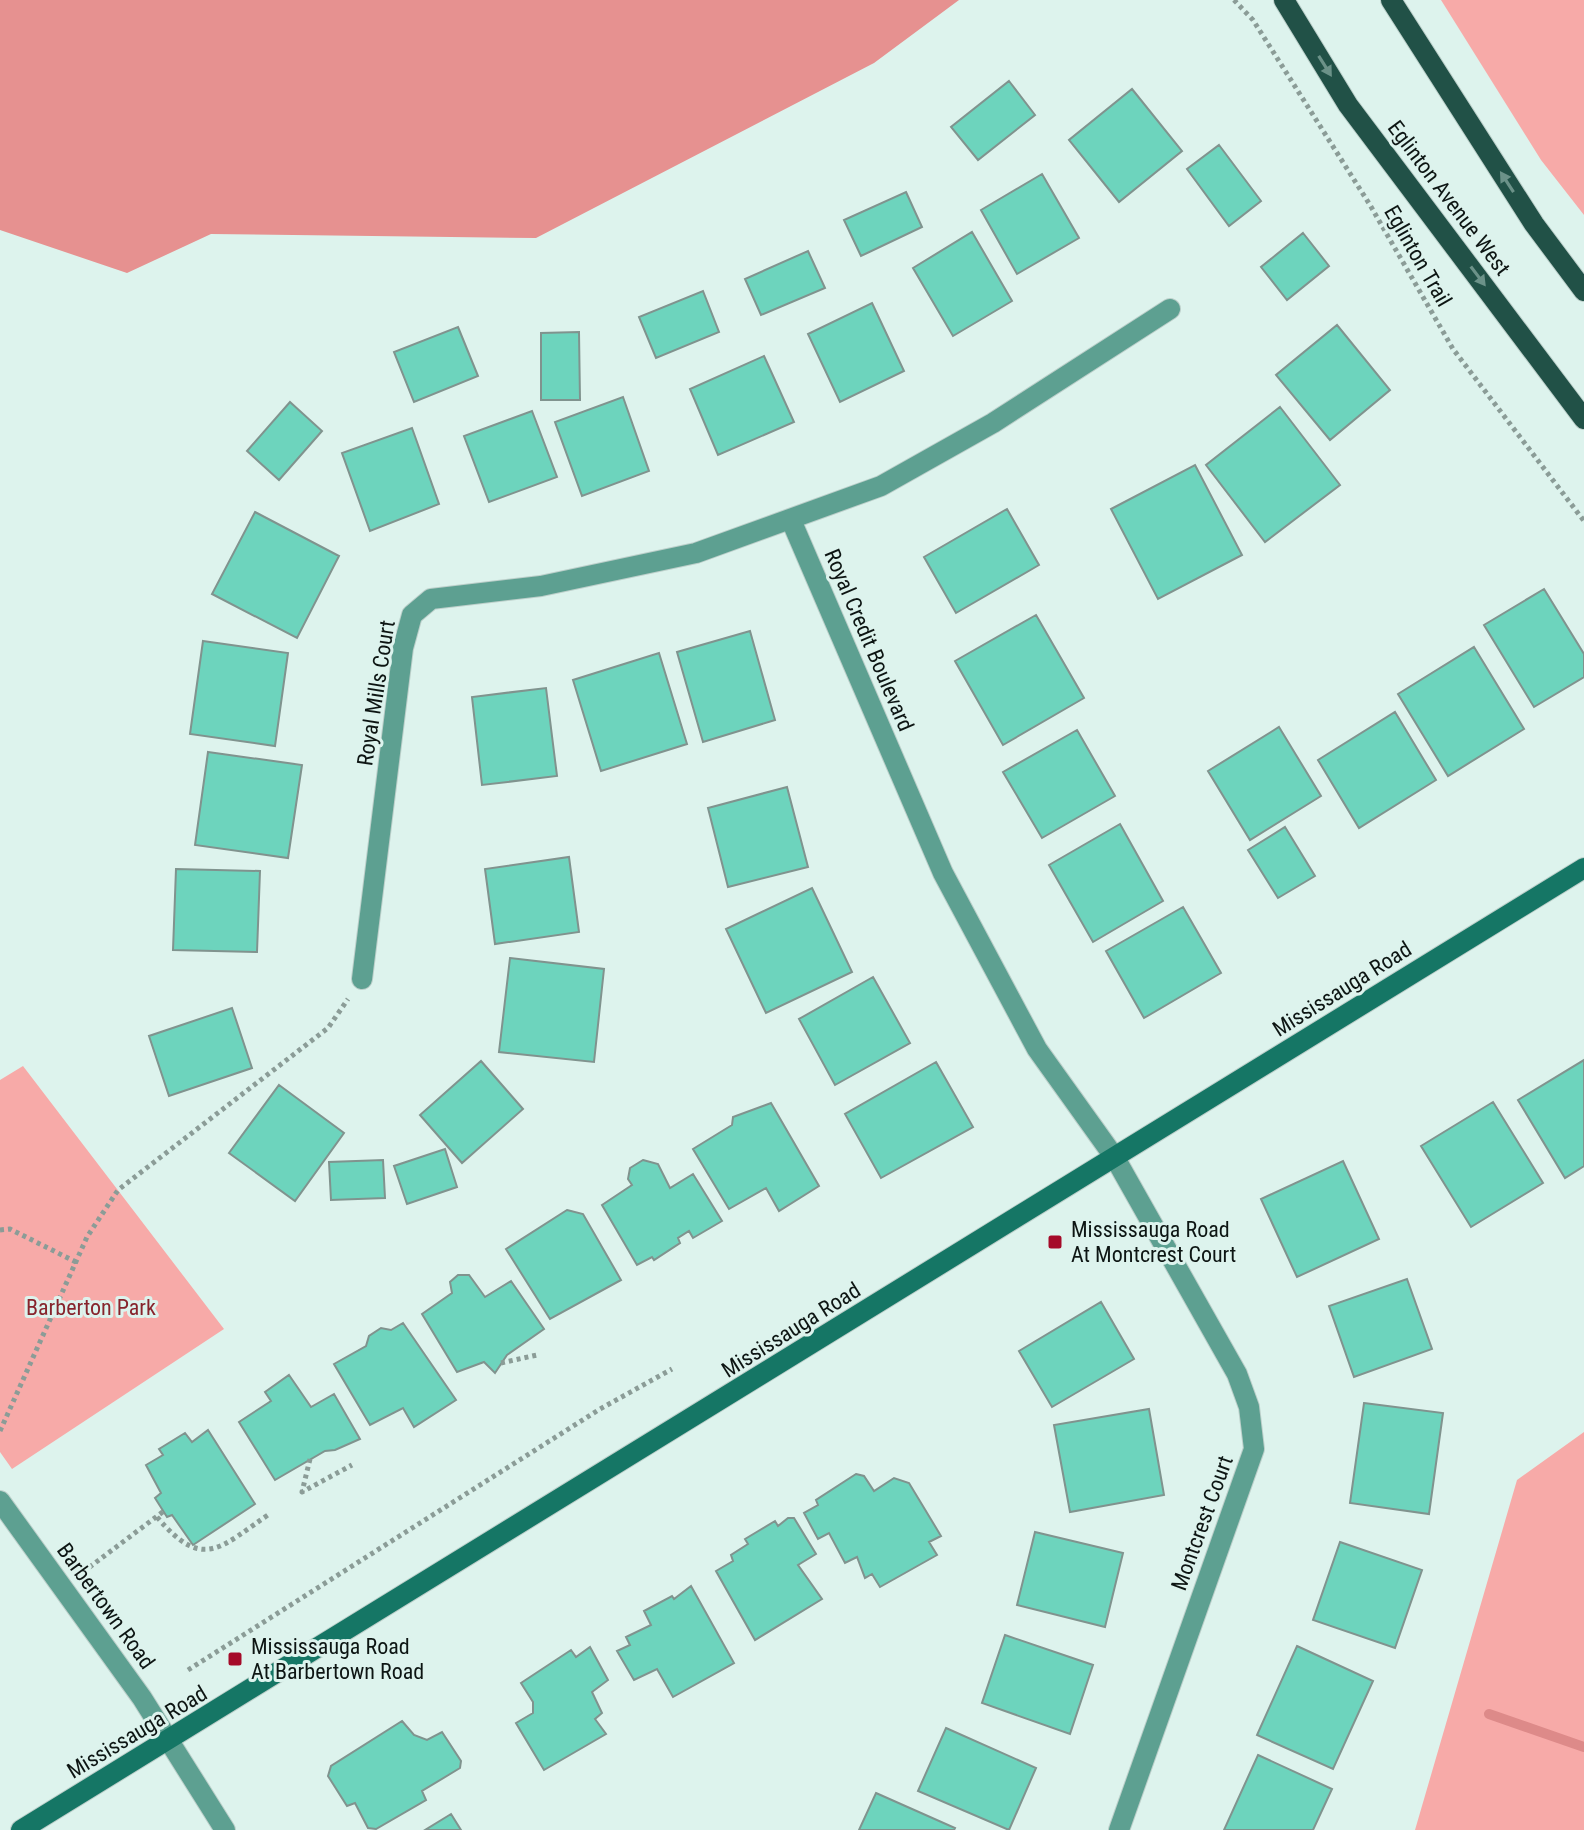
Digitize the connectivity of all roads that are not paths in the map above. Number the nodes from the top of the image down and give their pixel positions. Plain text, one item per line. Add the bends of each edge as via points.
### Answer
1 (1284, 0) edge
2 (1391, 0) edge
3 (1584, 291) edge
4 (1170, 309) dead end
5 (1584, 419) edge
6 (791, 520) junction
7 (1584, 868) edge
8 (362, 979) road end
9 (1115, 1158) junction
10 (0, 1501) edge
11 (168, 1743) junction
12 (21, 1830) edge
13 (225, 1830) edge
14 (1119, 1830) edge

1 -> 5 main road, Eglinton Avenue West via 1348,105
3 -> 2 main road via 1534,224
4 - 6 street via 993,423 881,486
6 - 8 street, Royal Mills Court via 696,553 541,586 431,599 412,615 403,648
6 - 9 street, Royal Credit Boulevard via 943,873 1037,1049
7 - 9 main road, Mississauga Road
9 - 11 main road, Mississauga Road
9 - 14 street, Montcrest Court via 1237,1374 1249,1407 1254,1449
10 - 11 street, Barbertown Road via 142,1698
11 - 12 main road, Mississauga Road
11 - 13 street, Barbertown Road

